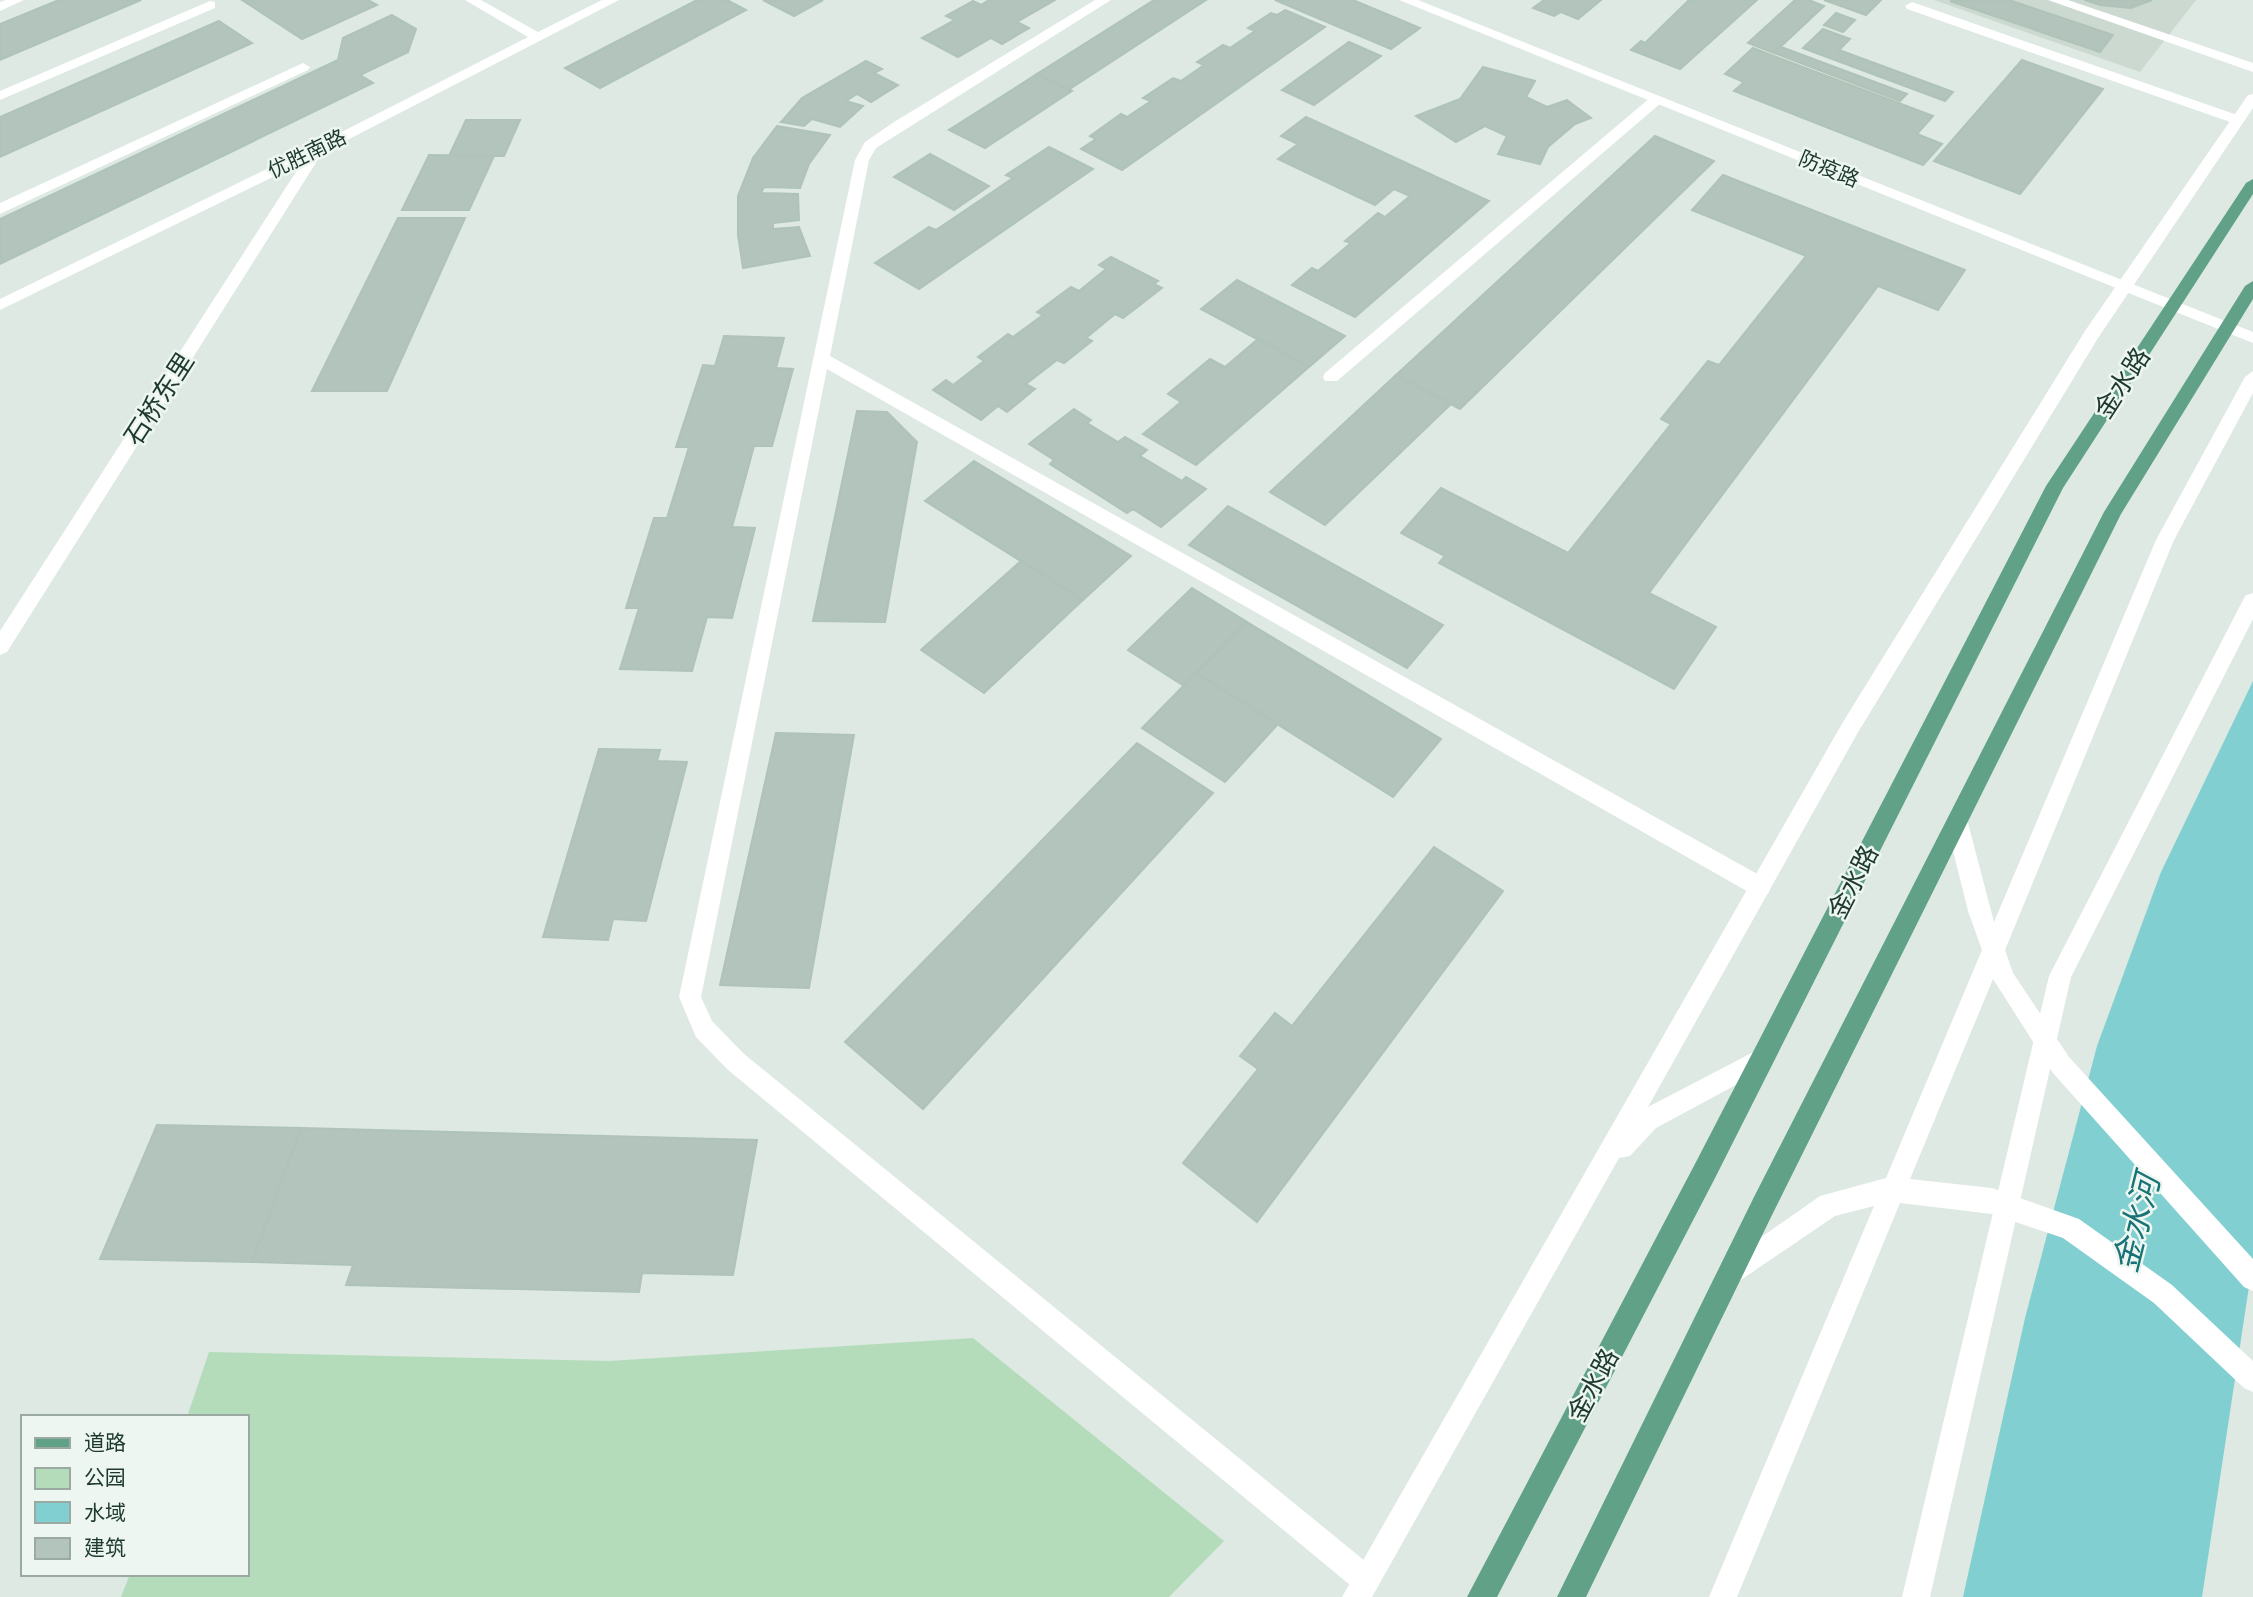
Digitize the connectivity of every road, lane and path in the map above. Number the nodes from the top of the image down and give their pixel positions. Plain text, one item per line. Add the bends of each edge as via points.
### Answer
1 (17, 0) edge
2 (472, 0) edge
3 (612, 0) edge
4 (1104, 0) edge
5 (1406, 0) edge
6 (2055, 0) edge
7 (210, 5) dead end
8 (1912, 6) dead end
9 (0, 7) edge
10 (537, 37) junction
11 (303, 67) dead end
12 (2253, 68) edge
13 (0, 96) edge
14 (2253, 98) edge
15 (1656, 100) junction
16 (2238, 120) junction
17 (317, 150) junction
18 (2253, 183) edge
19 (0, 209) edge
20 (2253, 286) edge
21 (2124, 287) junction
22 (0, 305) edge
23 (2253, 338) edge
24 (821, 358) junction
25 (1331, 377) dead end
26 (2253, 377) edge
27 (2253, 600) edge
28 (0, 647) edge
29 (1957, 823) junction
30 (1760, 887) junction
31 (1763, 1058) junction
32 (1729, 1275) junction
33 (2253, 1278) edge
34 (2253, 1379) edge
35 (1362, 1592) edge
36 (1481, 1597) edge
37 (1571, 1597) edge
38 (1723, 1597) edge
39 (1916, 1597) edge

1 - 9 street
2 - 10 street
3 - 10 street, 优胜南路
4 - 24 street via 870,145 862,160
5 - 15 street, 防疫路
6 - 12 street
7 - 13 street
8 - 16 street
10 - 17 street, 优胜南路
11 - 19 street
14 - 16 street
15 - 21 street, 防疫路
15 - 25 street
16 - 21 street
17 - 22 street, 优胜南路
17 - 28 street, 石桥东里
18 - 31 main road, 金水路 via 2055,486
20 - 29 main road via 2113,512
21 - 23 street, 防疫路
21 - 30 street via 1850,728
24 - 30 street
24 - 35 street via 690,997 704,1030
26 - 38 street via 2165,540
27 - 39 street via 2060,976
29 - 32 main road
29 - 33 street via 1979,911 2004,979 2061,1065
30 - 35 street
31 - 35 street via 1647,1120 1613,1156
31 - 36 main road, 金水路
32 - 34 street via 1829,1205 1890,1189 1992,1201 2070,1228 2163,1294
32 - 37 main road

